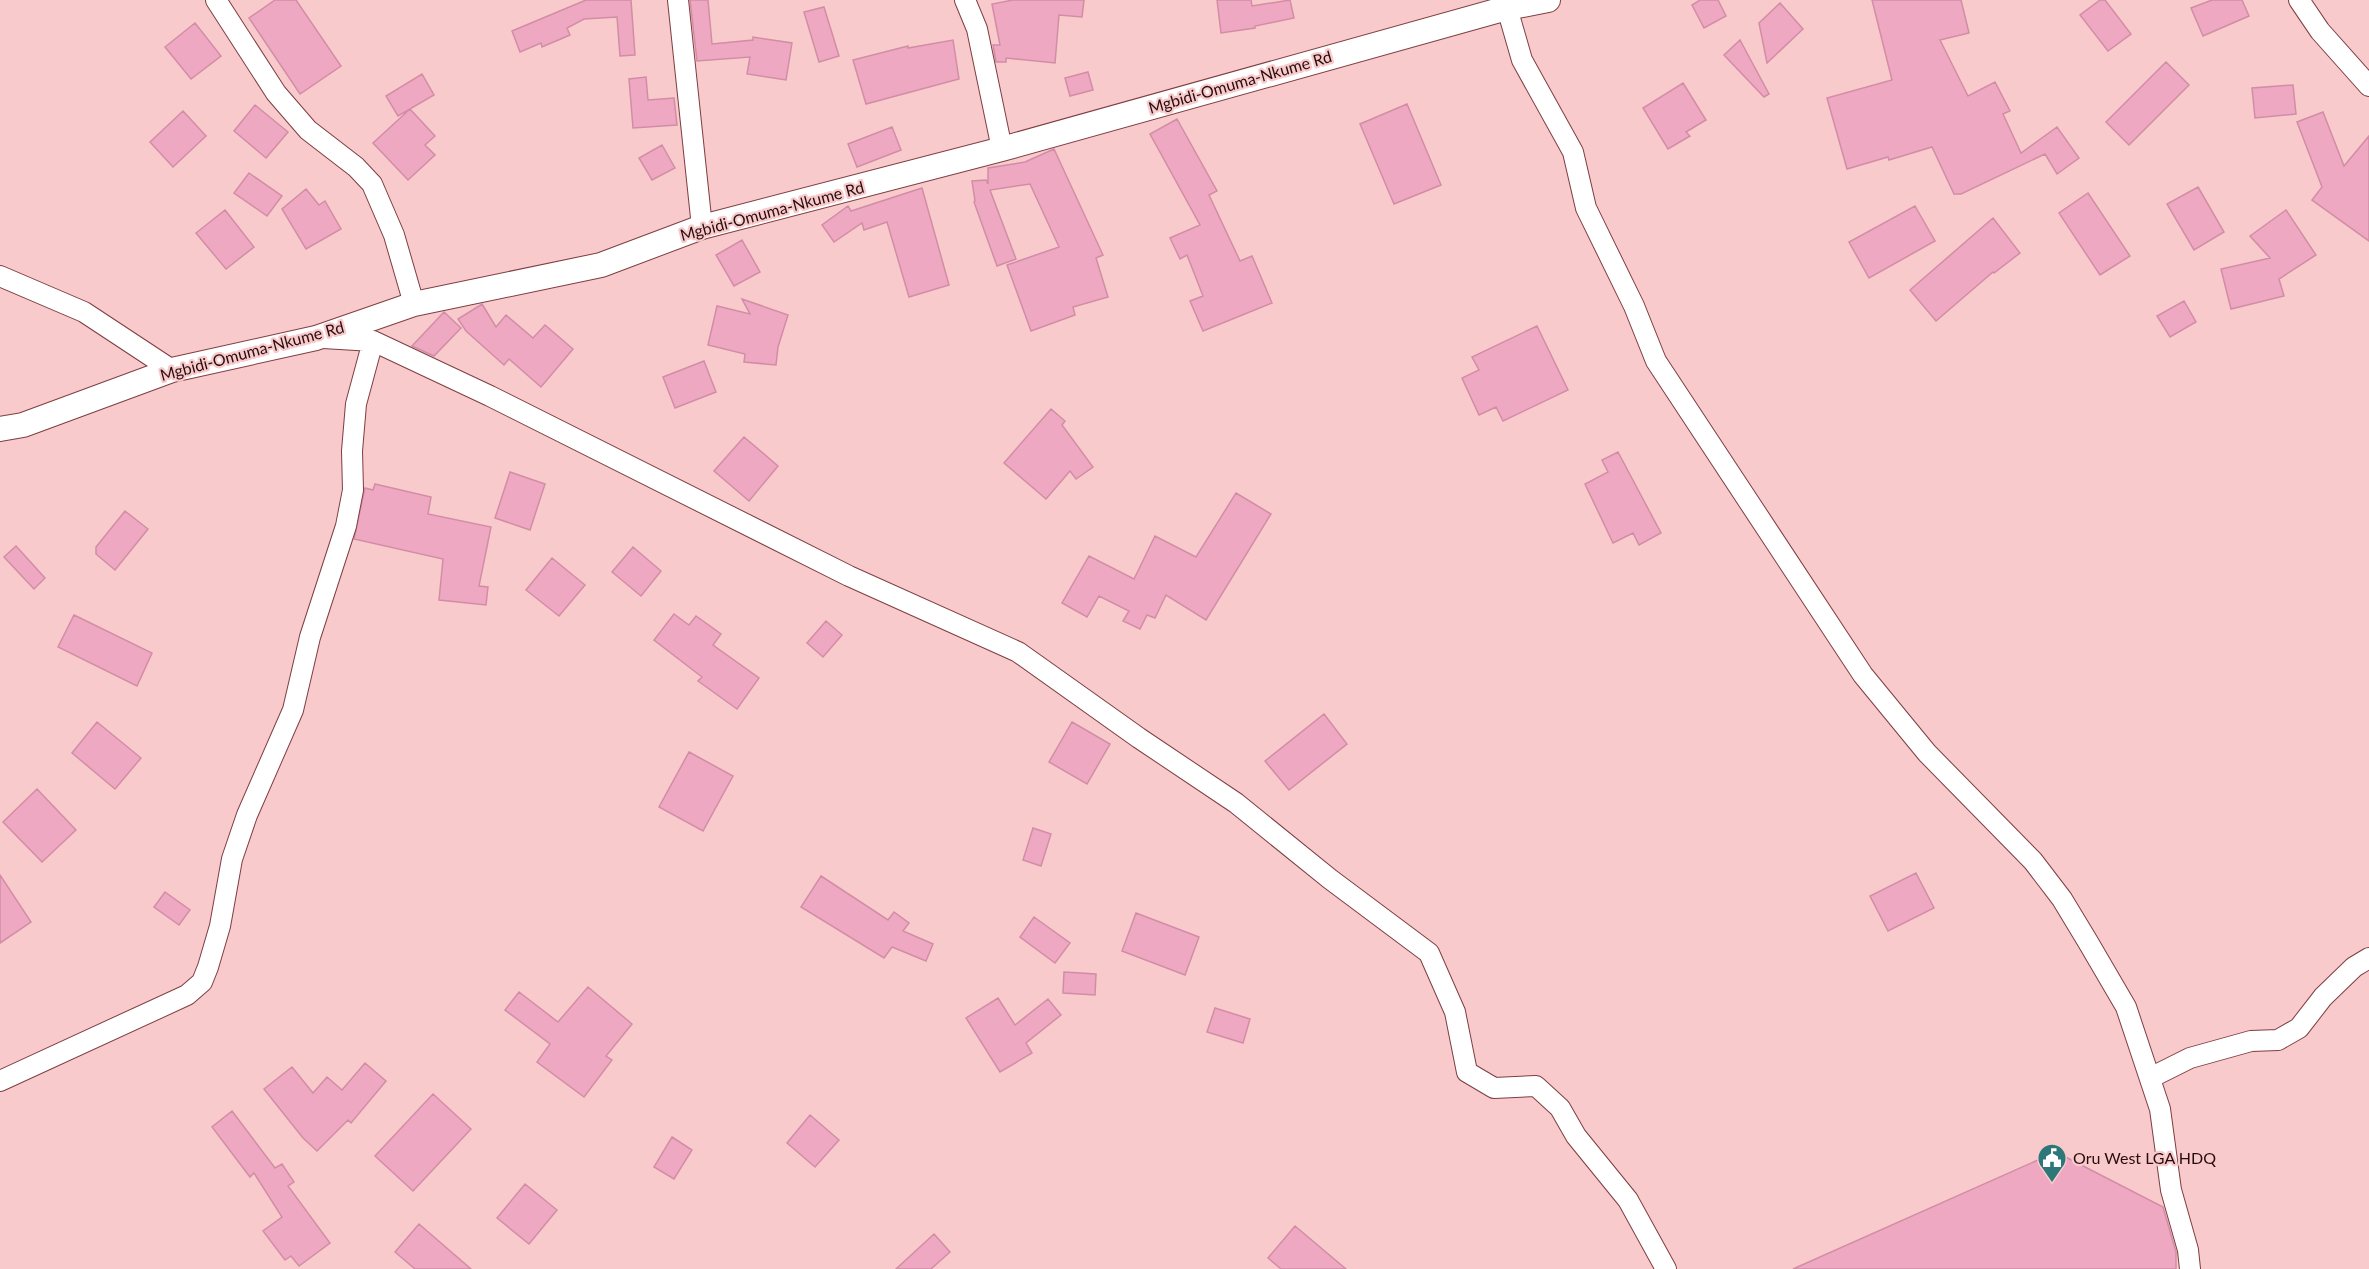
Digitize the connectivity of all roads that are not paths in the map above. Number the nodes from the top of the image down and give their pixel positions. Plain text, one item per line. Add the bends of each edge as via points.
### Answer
1 (216, 0) edge
2 (678, 0) edge
3 (966, 0) edge
4 (1548, 0) edge
5 (2300, 0) edge
6 (1507, 9) junction
7 (2369, 86) edge
8 (1002, 149) junction
9 (702, 227) junction
10 (0, 276) edge
11 (414, 304) junction
12 (316, 338) junction
13 (373, 341) junction
14 (172, 370) junction
15 (0, 429) edge
16 (2369, 958) edge
17 (2150, 1078) junction
18 (0, 1081) edge
19 (1666, 1269) edge
20 (2190, 1269) edge

1 - 11 street via 276,93 308,130 372,184 394,235
2 - 9 street
3 - 8 street via 977,29
4 - 6 street, Mgbidi-Omuma-Nkume Rd
5 - 7 street via 2320,32
6 - 8 street, Mgbidi-Omuma-Nkume Rd
6 - 17 street via 1522,60 1573,152 1586,208 1656,361 1863,675 1927,753 2033,861 2062,899 2126,1007
8 - 9 street, Mgbidi-Omuma-Nkume Rd
9 - 11 street, Mgbidi-Omuma-Nkume Rd via 601,265
10 - 14 street via 84,312
11 - 12 street, Mgbidi-Omuma-Nkume Rd
12 - 13 street
12 - 14 street, Mgbidi-Omuma-Nkume Rd
13 - 18 street via 356,404 352,490 346,526 310,637 293,710 232,859 220,926 202,982 187,995
13 - 19 street via 849,576 1018,652 1236,803 1429,953 1455,1012 1467,1072 1494,1088 1536,1086 1560,1108 1576,1136 1628,1200
14 - 15 street, Mgbidi-Omuma-Nkume Rd via 22,425
16 - 17 street via 2323,997 2299,1028 2285,1036 2251,1041 2190,1059
17 - 20 street via 2160,1109 2171,1190

